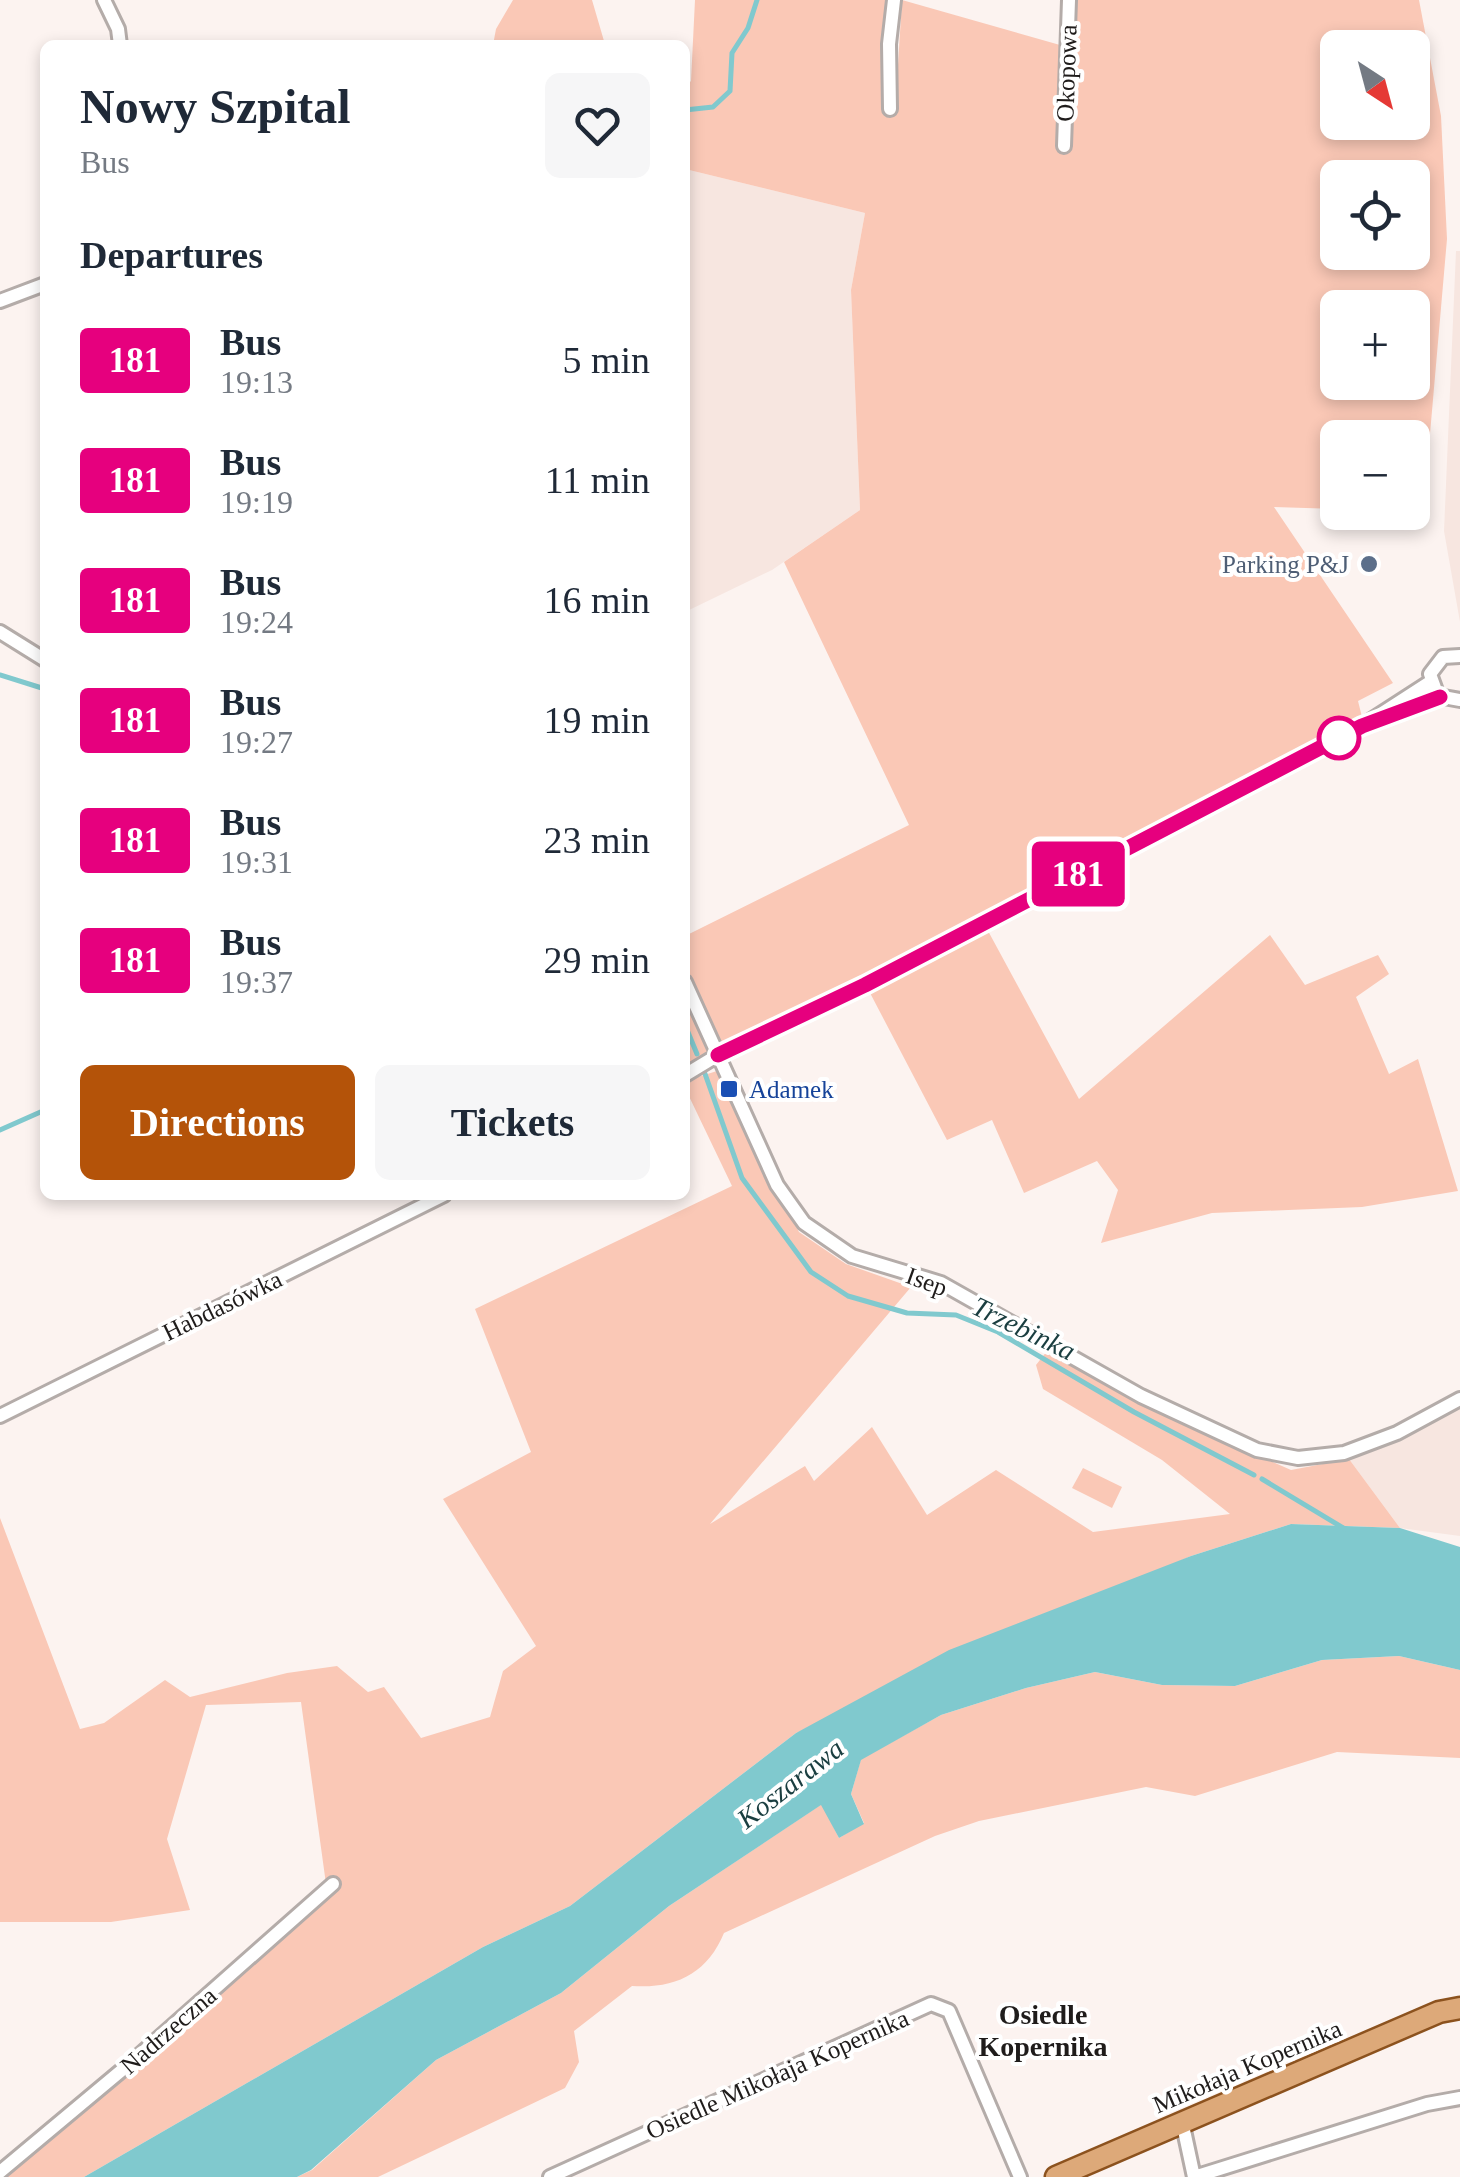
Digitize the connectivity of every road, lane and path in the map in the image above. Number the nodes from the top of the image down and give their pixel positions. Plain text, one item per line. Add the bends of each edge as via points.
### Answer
1 (104, 0) edge
2 (894, 0) edge
3 (1069, 0) edge
4 (119, 40) edge
5 (890, 109) dead end
6 (1064, 146) dead end
7 (40, 286) edge
8 (0, 301) edge
9 (0, 632) edge
10 (1460, 656) edge
11 (40, 657) edge
12 (1430, 682) junction
13 (1440, 697) junction
14 (1460, 700) edge
15 (1362, 726) junction
16 (690, 993) edge
17 (718, 1055) junction
18 (690, 1073) edge
19 (434, 1200) edge
20 (1460, 1400) edge
21 (0, 1416) edge
22 (333, 1884) dead end
23 (1460, 2008) edge
24 (1460, 2098) edge
25 (1182, 2121) junction
26 (0, 2172) edge
27 (550, 2177) edge
28 (1020, 2177) edge
29 (1056, 2177) edge
30 (1194, 2177) edge

1 - 4 street
2 - 5 street
3 - 6 street, Okopowa
7 - 8 street
9 - 11 street
10 - 12 street via 1437,661
12 - 13 street
12 - 15 street
13 - 14 street
13 - 15 street
15 - 17 street
16 - 17 street, Isep
17 - 18 street
17 - 20 street, Isep via 777,1185 804,1224 852,1256 941,1283 1142,1396 1257,1450 1298,1458 1344,1453
19 - 21 street, Habdasówka
22 - 26 street, Nadrzeczna
23 - 25 main road, Mikołaja Kopernika
24 - 30 street
25 - 29 main road, Mikołaja Kopernika
25 - 30 street
27 - 28 street, Osiedle Mikołaja Kopernika via 930,2004 949,2011

